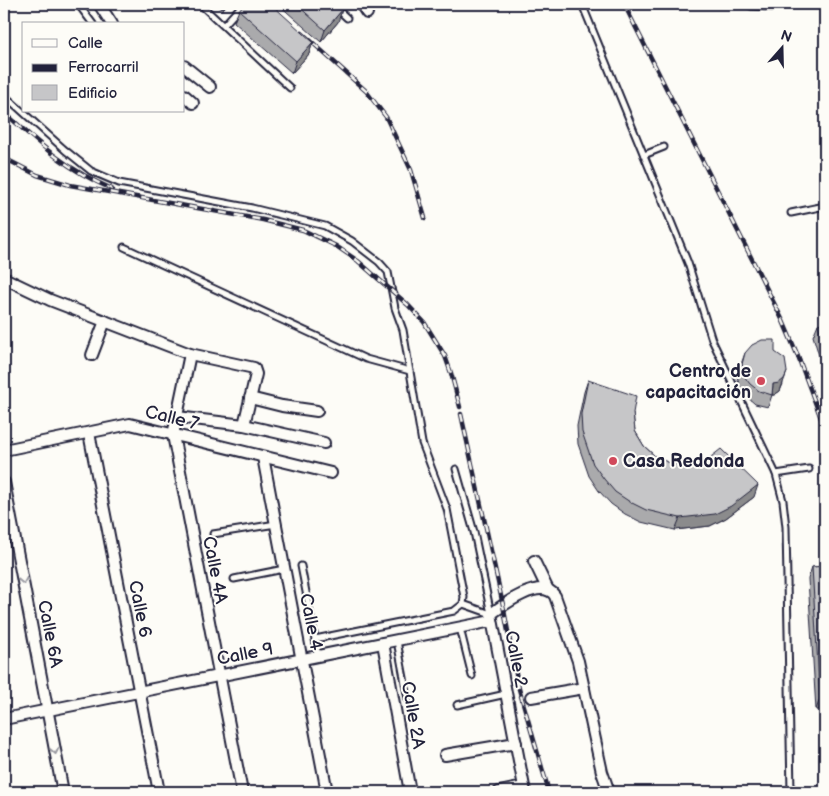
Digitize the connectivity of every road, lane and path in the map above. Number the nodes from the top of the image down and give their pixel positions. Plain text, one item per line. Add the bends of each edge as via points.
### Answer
1 (78, 4) edge
2 (99, 4) edge
3 (200, 4) edge
4 (243, 4) edge
5 (332, 4) edge
6 (361, 4) edge
7 (582, 4) edge
8 (748, 4) edge
9 (791, 4) edge
10 (367, 13) dead end
11 (347, 18) dead end
12 (92, 22) edge
13 (111, 22) edge
14 (224, 25) junction
15 (185, 67) edge
16 (210, 88) dead end
17 (290, 88) dead end
18 (4, 95) edge
19 (185, 96) edge
20 (192, 103) dead end
21 (22, 111) edge
22 (23, 112) edge
23 (664, 147) dead end
24 (644, 155) junction
25 (825, 206) edge
26 (791, 213) dead end
27 (124, 247) dead end
28 (4, 278) edge
29 (105, 321) junction
30 (190, 354) junction
31 (92, 355) dead end
32 (410, 371) junction
33 (250, 398) junction
34 (317, 411) dead end
35 (177, 417) junction
36 (244, 425) junction
37 (89, 433) junction
38 (173, 435) junction
39 (324, 443) dead end
40 (4, 450) edge
41 (263, 457) junction
42 (456, 469) dead end
43 (809, 469) dead end
44 (331, 473) dead end
45 (776, 474) junction
46 (4, 482) edge
47 (276, 524) junction
48 (214, 534) dead end
49 (534, 561) dead end
50 (301, 566) dead end
51 (284, 569) junction
52 (234, 579) dead end
53 (548, 590) junction
54 (464, 604) junction
55 (492, 618) junction
56 (460, 628) junction
57 (315, 639) junction
58 (397, 641) junction
59 (383, 643) junction
60 (318, 656) junction
61 (301, 660) junction
62 (219, 676) junction
63 (472, 676) dead end
64 (584, 688) junction
65 (139, 692) junction
66 (506, 694) junction
67 (531, 697) dead end
68 (408, 699) dead end
69 (457, 705) dead end
70 (48, 710) junction
71 (4, 719) edge
72 (516, 743) junction
73 (445, 755) dead end
74 (525, 790) edge
75 (63, 792) edge
76 (159, 792) edge
77 (242, 792) edge
78 (327, 792) edge
79 (410, 792) edge
80 (499, 792) edge
81 (609, 792) edge
82 (791, 792) edge

1 - 12 lane
2 - 13 street
3 - 14 lane
4 - 14 lane
5 - 11 lane
6 - 10 street
7 - 24 lane
8 - 9 lane via 774,7
14 - 17 lane
15 - 16 street
18 - 21 lane
19 - 20 street
22 - 32 lane via 91,171 119,183 306,220 352,241 388,272
23 - 24 lane
24 - 45 lane via 688,263 712,340
25 - 26 lane
27 - 32 lane via 366,360
28 - 29 street
29 - 30 street
29 - 31 street
30 - 33 street via 254,368 256,374
30 - 35 street, Calle 4A
32 - 54 lane via 422,443 447,509
33 - 34 street
33 - 36 street
35 - 36 street
35 - 38 street, Calle 4A
36 - 39 street
37 - 38 street, Calle 7 via 130,424
37 - 40 street, Calle 7
37 - 65 street, Calle 6
38 - 41 street, Calle 7
38 - 62 street, Calle 4A
41 - 44 street, Calle 7
41 - 47 street, Calle 4
42 - 55 lane, Calle 2 via 474,532
43 - 45 lane
45 - 82 lane via 786,527
46 -> 70 street, Calle 6A
47 - 48 lane
47 - 51 street, Calle 4
49 - 53 street
50 - 57 lane
51 - 52 lane
51 - 61 street, Calle 4
53 - 55 street via 541,589 511,599
53 - 64 street via 555,596
54 - 55 lane
54 - 57 lane via 454,611
55 - 56 street, Calle 9
55 - 66 street, Calle 2
56 - 58 street, Calle 9
56 - 63 lane
57 - 60 lane
58 - 59 street, Calle 9
58 - 68 lane
59 - 60 street, Calle 9
59 - 79 street, Calle 2A
60 - 61 street, Calle 9
61 - 62 street, Calle 9
61 - 78 street, Calle 4
62 - 65 street, Calle 9
62 - 77 street, Calle 4A
64 - 67 street
64 - 81 street
65 - 70 street, Calle 9
65 - 76 street, Calle 6
66 - 69 lane
66 - 72 street, Calle 2
70 - 71 street, Calle 9
70 -> 75 street, Calle 6A
72 - 73 street
72 - 74 street, Calle 2
74 - 80 street

